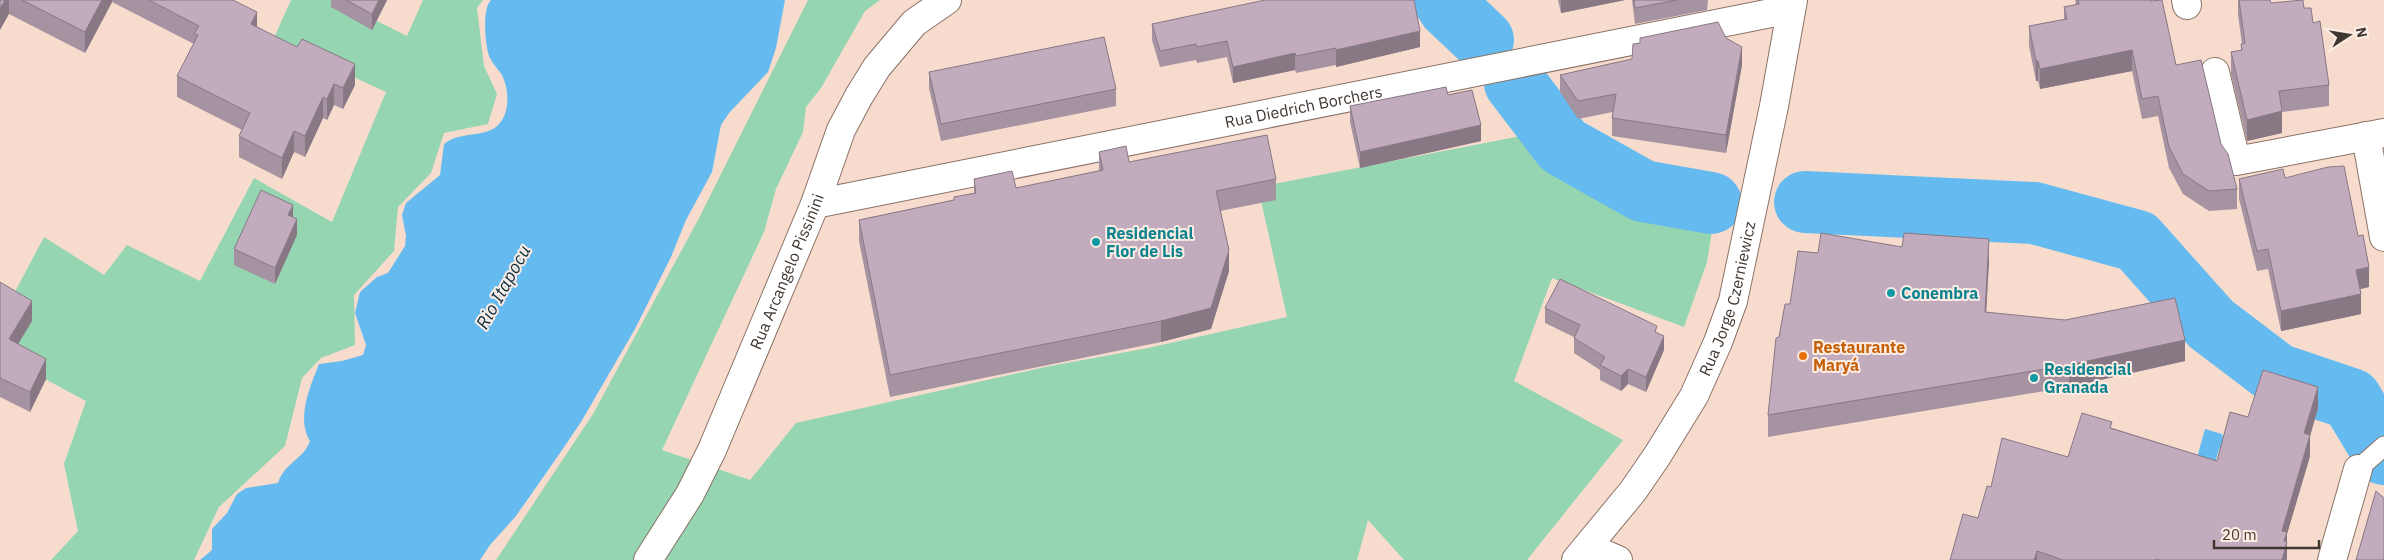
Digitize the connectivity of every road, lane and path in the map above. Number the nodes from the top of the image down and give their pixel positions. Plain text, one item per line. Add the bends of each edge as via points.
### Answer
1 (947, 0) edge
2 (1792, 4) edge
3 (2215, 72) dead end
4 (2375, 135) edge
5 (815, 204) junction
6 (2384, 237) edge
7 (2384, 446) edge
8 (2358, 469) joint
9 (1582, 553) edge
10 (648, 560) edge
11 (1618, 560) edge
12 (2332, 560) edge

1 - 5 street, Rua Arcangelo Pissinini via 914,23 877,67 858,96
2 - 5 street, Rua Diedrich Borchers
2 - 9 street, Rua Jorge Czerniewicz via 1733,301 1718,342 1694,396 1657,456
3 - 4 street via 2236,161
4 - 6 street
5 - 10 street, Rua Arcangelo Pissinini via 712,450 690,494
7 - 8 lane
8 - 12 street
9 - 11 street

